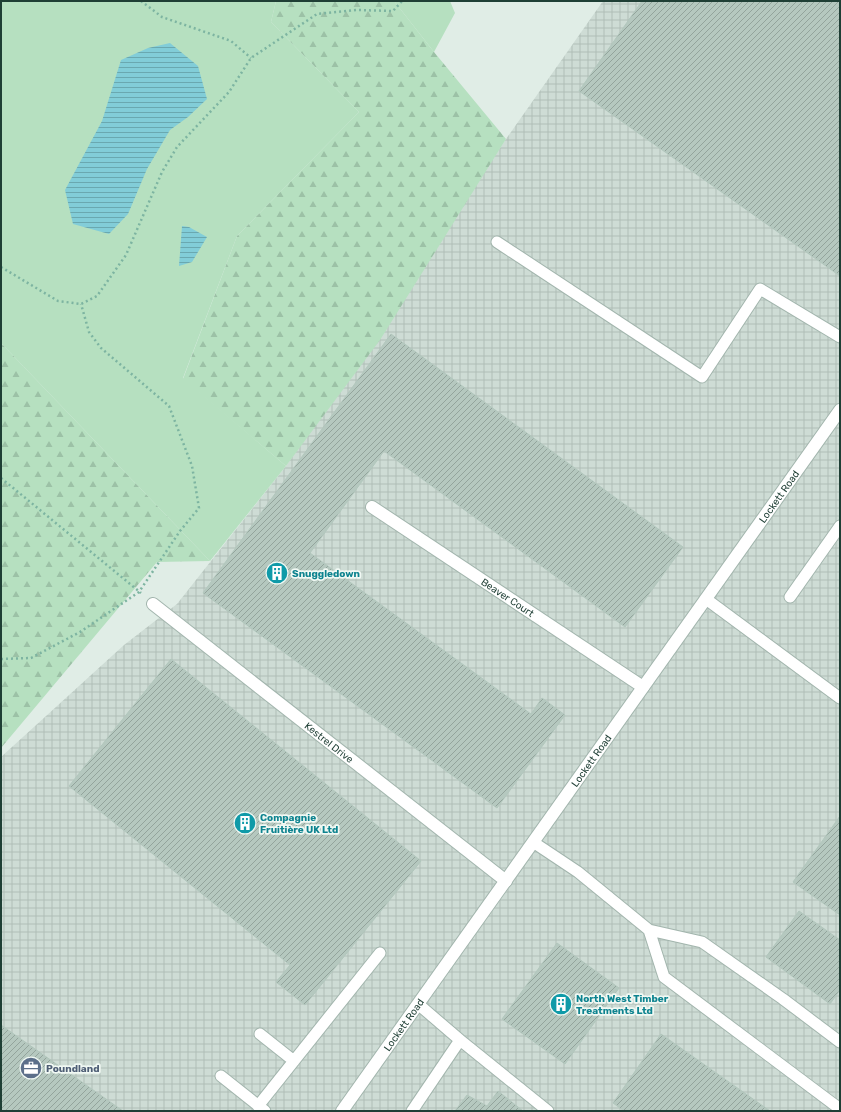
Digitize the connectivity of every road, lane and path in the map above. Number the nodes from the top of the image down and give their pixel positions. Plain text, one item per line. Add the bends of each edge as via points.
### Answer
1 (141, 1) edge
2 (402, 1) edge
3 (251, 58) junction
4 (497, 242) dead end
5 (1, 267) edge
6 (81, 304) junction
7 (840, 337) edge
8 (840, 410) edge
9 (1, 478) edge
10 (372, 507) dead end
11 (840, 526) edge
12 (140, 592) junction
13 (790, 597) dead end
14 (706, 599) junction
15 (153, 604) joint
16 (1, 659) edge
17 (643, 687) junction
18 (840, 698) edge
19 (533, 842) junction
20 (506, 881) junction
21 (649, 930) junction
22 (380, 953) dead end
23 (418, 1004) junction
24 (260, 1034) dead end
25 (460, 1040) junction
26 (840, 1042) edge
27 (294, 1061) junction
28 (221, 1076) dead end
29 (262, 1108) edge
30 (840, 1108) edge
31 (342, 1111) edge
32 (412, 1111) edge
33 (548, 1111) edge

1 - 3 path via 162,17 231,41
2 - 3 path via 393,11 357,10 317,14
3 - 6 path via 229,92 177,147 162,172 126,255 97,296
4 - 7 lane via 702,377 760,289
5 - 6 path via 58,301
6 - 12 path via 89,332 100,348 169,406 192,466 199,508 180,531
8 - 14 street, Lockett Road
9 - 12 path
10 - 17 street, Beaver Court
11 - 13 lane
12 - 15 path
12 - 16 path via 80,632 31,658
14 - 17 street, Lockett Road
14 - 18 lane
15 - 20 street, Kestrel Drive
17 - 19 street, Lockett Road
19 - 20 street, Lockett Road
19 - 21 lane via 578,872
20 - 23 street, Lockett Road
21 - 26 lane via 702,942
21 - 30 lane via 664,977
22 - 27 lane
23 - 25 lane
23 - 31 street, Lockett Road
24 - 27 lane
25 - 32 lane
25 - 33 lane
27 - 29 lane
28 - 29 lane

